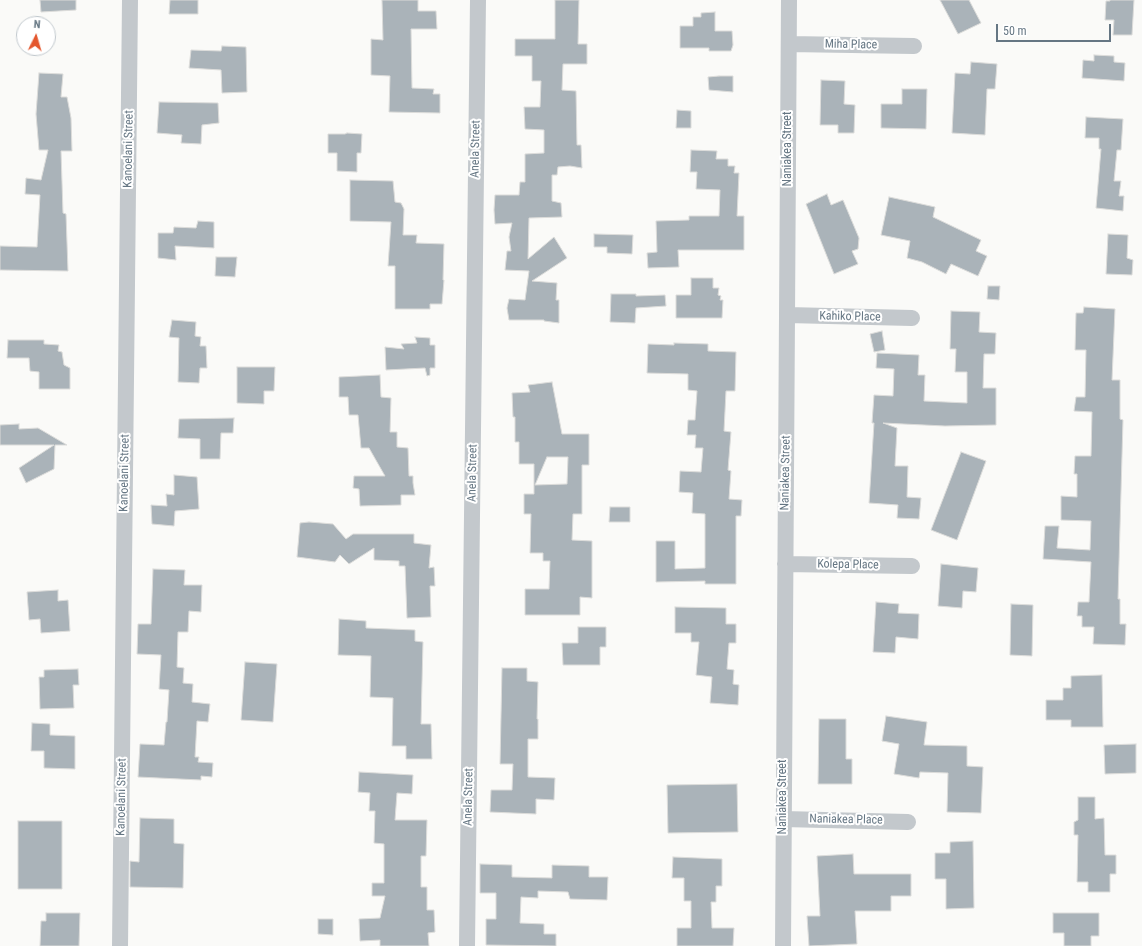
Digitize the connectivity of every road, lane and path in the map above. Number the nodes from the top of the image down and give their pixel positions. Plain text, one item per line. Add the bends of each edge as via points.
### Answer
1 (130, 0) edge
2 (478, 0) edge
3 (789, 0) edge
4 (789, 44) junction
5 (914, 46) dead end
6 (787, 315) junction
7 (912, 318) dead end
8 (785, 564) junction
9 (912, 566) dead end
10 (783, 819) junction
11 (908, 822) dead end
12 (120, 946) edge
13 (467, 946) edge
14 (783, 946) edge

1 - 12 street, Kanoelani Street
2 - 13 street, Anela Street
3 - 4 street, Naniakea Street
4 - 5 street, Miha Place
4 - 6 street, Naniakea Street
6 - 7 street, Kahiko Place
6 - 8 street, Naniakea Street
8 - 9 street, Kolepa Place
8 - 10 street, Naniakea Street
10 - 11 street, Naniakea Place
10 - 14 street, Naniakea Street

